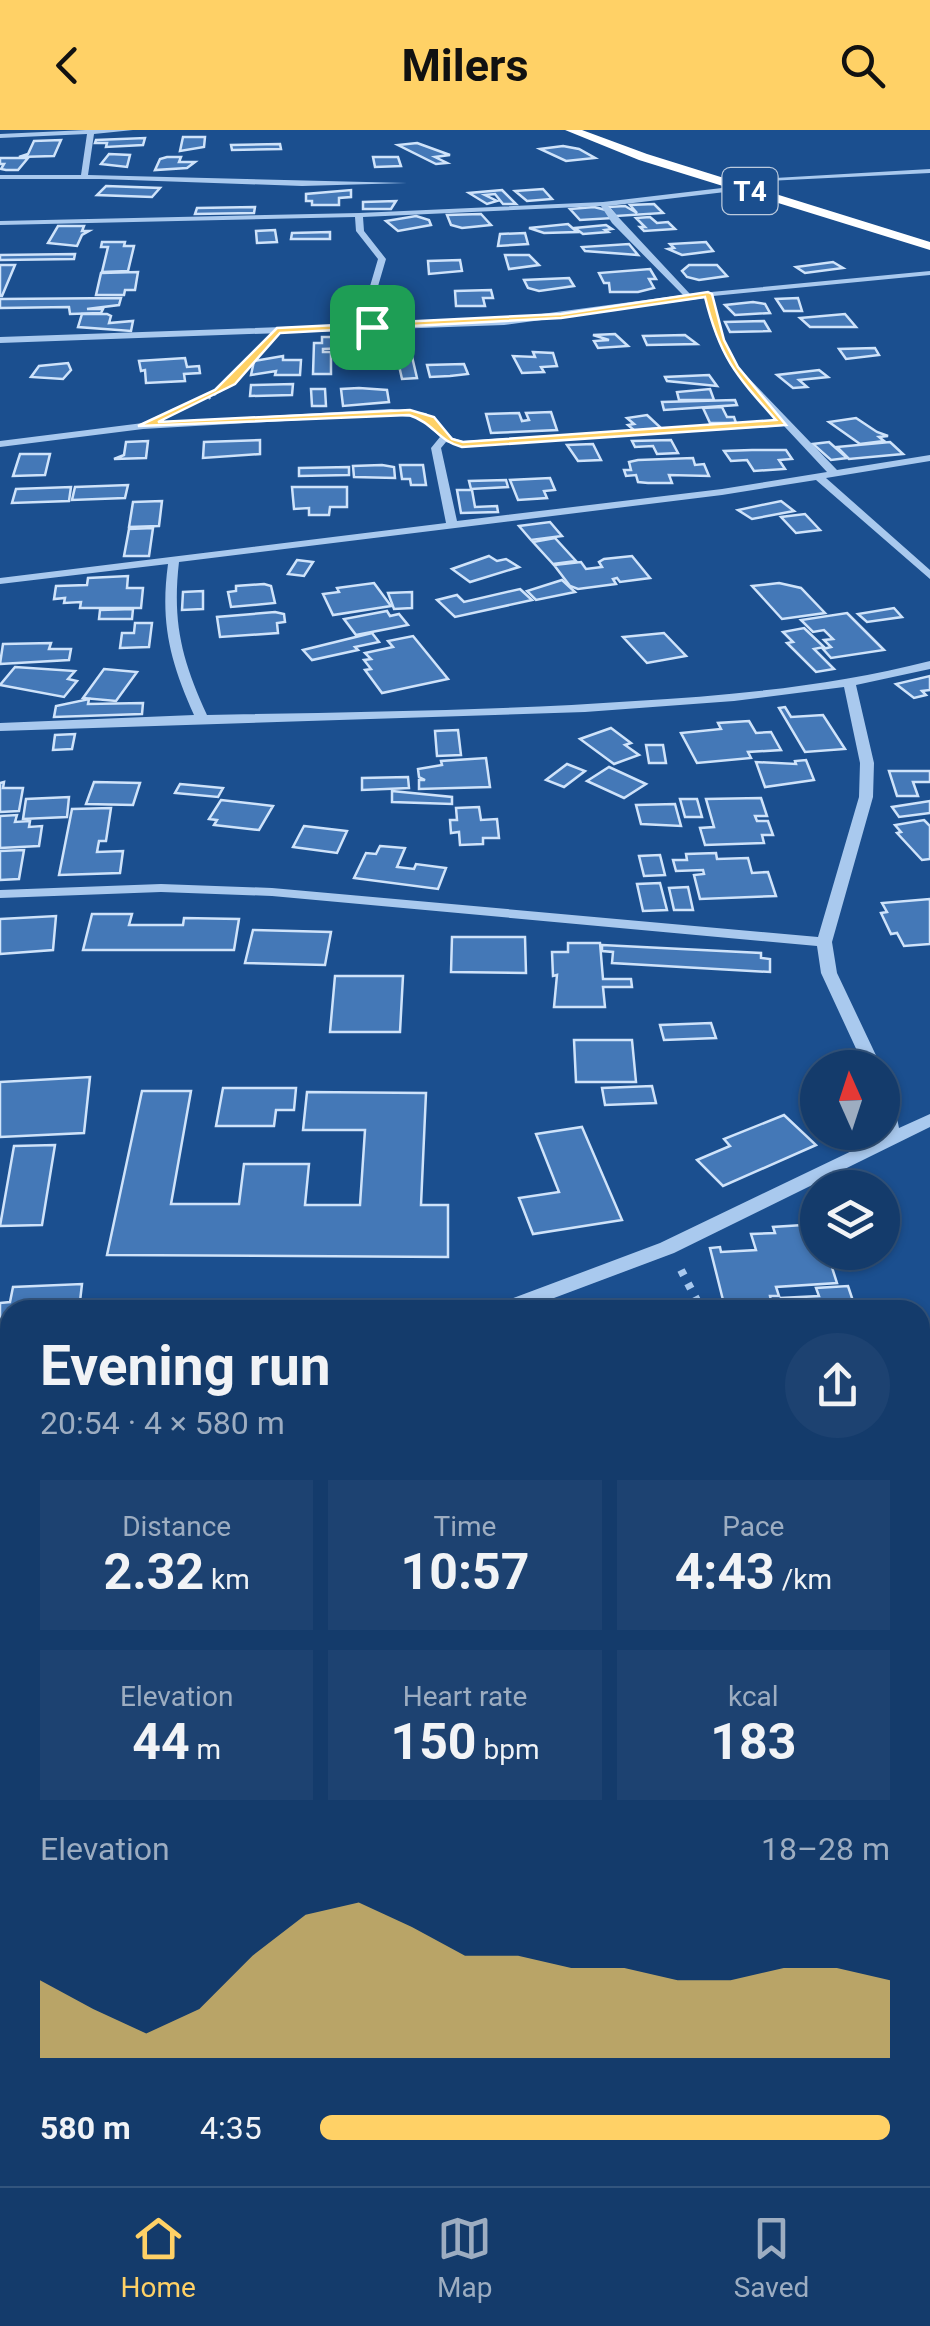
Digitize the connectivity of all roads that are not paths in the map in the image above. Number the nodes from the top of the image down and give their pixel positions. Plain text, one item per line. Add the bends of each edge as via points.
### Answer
1 (130, 130) edge
2 (572, 130) edge
3 (91, 132) edge
4 (0, 136) edge
5 (930, 171) edge
6 (84, 176) junction
7 (0, 177) edge
8 (721, 182) junction
9 (403, 183) dead end
10 (739, 188) junction
11 (603, 204) junction
12 (358, 215) junction
13 (0, 222) edge
14 (930, 246) edge
15 (930, 274) edge
16 (686, 294) dead end
17 (708, 294) junction
18 (372, 327) junction
19 (0, 340) edge
20 (783, 423) junction
21 (448, 440) junction
22 (0, 444) edge
23 (930, 458) edge
24 (834, 473) junction
25 (819, 477) junction
26 (452, 525) junction
27 (174, 558) junction
28 (930, 576) edge
29 (0, 581) edge
30 (930, 665) edge
31 (850, 685) junction
32 (201, 717) junction
33 (0, 727) edge
34 (0, 894) edge
35 (824, 942) junction
36 (865, 1050) edge
37 (930, 1120) edge
38 (900, 1134) edge
39 (868, 1150) edge
40 (529, 1300) edge

1 - 3 street
2 - 8 highway, T4
3 - 4 street
3 - 6 street
5 - 8 street
6 - 7 street
6 - 9 street via 303,186
8 - 10 highway, T4
10 - 11 street
10 - 14 highway, T4
11 - 12 street
11 - 16 street
12 - 13 street
12 - 18 street via 360,231 382,259
15 - 17 street
17 - 18 street via 542,318
17 - 20 street via 734,368
18 - 19 street
20 - 21 street via 498,443
20 - 24 street
21 - 22 street via 422,415 392,412 143,426
21 - 26 street via 436,448
23 - 24 street
24 - 25 street
25 - 26 street
25 - 28 street
26 - 27 street
27 - 29 street
27 - 32 street via 169,615 175,659
30 - 31 street
31 - 32 street via 512,714
31 - 35 street via 867,762 866,796
32 - 33 street
34 - 35 street via 272,892
35 - 36 street via 829,973
37 - 38 street
39 - 40 street via 668,1248

